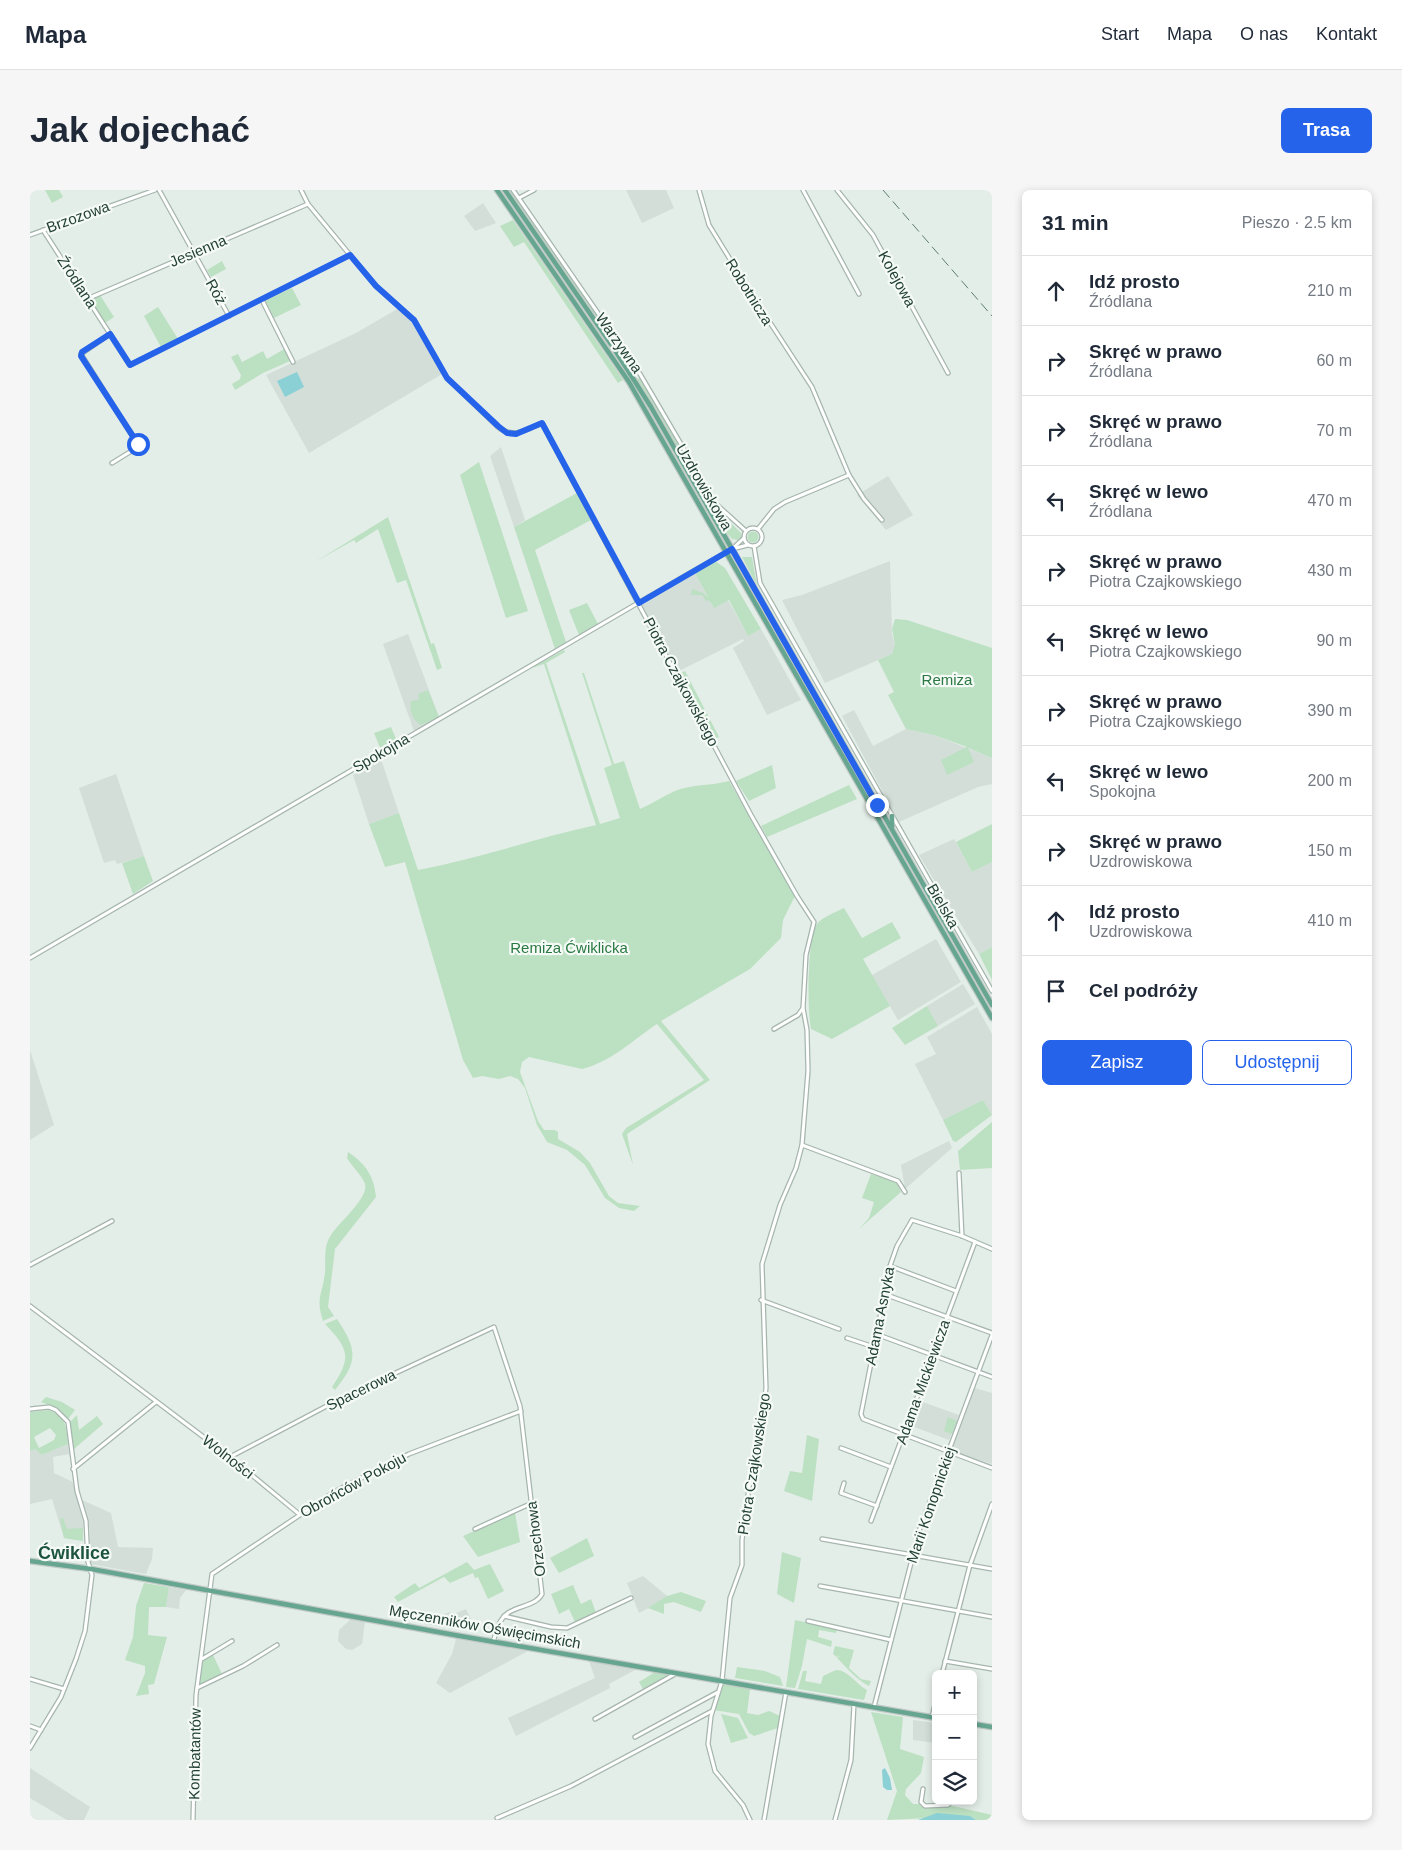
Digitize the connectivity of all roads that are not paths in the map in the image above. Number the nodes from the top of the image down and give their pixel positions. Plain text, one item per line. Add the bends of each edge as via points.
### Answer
1 (155, 190) edge
2 (159, 190) edge
3 (301, 190) edge
4 (497, 190) edge
5 (504, 190) edge
6 (513, 190) edge
7 (534, 190) edge
8 (699, 190) edge
9 (802, 190) edge
10 (837, 190) edge
11 (519, 198) junction
12 (308, 204) junction
13 (43, 230) junction
14 (30, 235) edge
15 (194, 253) junction
16 (350, 255) junction
17 (859, 294) dead end
18 (87, 298) junction
19 (262, 300) junction
20 (229, 316) junction
21 (110, 334) junction
22 (293, 362) dead end
23 (948, 373) dead end
24 (112, 463) dead end
25 (849, 475) junction
26 (882, 520) dead end
27 (758, 529) junction
28 (746, 531) junction
29 (744, 538) junction
30 (748, 544) junction
31 (754, 546) junction
32 (732, 549) junction
33 (727, 552) junction
34 (639, 603) junction
35 (877, 805) joint
36 (872, 808) joint
37 (892, 816) junction
38 (892, 829) junction
39 (906, 867) junction
40 (900, 870) dead end
41 (30, 958) edge
42 (992, 991) edge
43 (992, 1005) edge
44 (803, 1008) junction
45 (992, 1018) edge
46 (774, 1029) dead end
47 (802, 1145) junction
48 (959, 1173) dead end
49 (905, 1192) dead end
50 (112, 1221) dead end
51 (962, 1236) junction
52 (975, 1242) junction
53 (992, 1249) edge
54 (30, 1265) edge
55 (890, 1266) junction
56 (956, 1291) junction
57 (884, 1294) junction
58 (761, 1300) junction
59 (30, 1306) edge
60 (947, 1316) junction
61 (494, 1327) joint
62 (839, 1329) dead end
63 (876, 1334) junction
64 (992, 1334) edge
65 (847, 1338) dead end
66 (874, 1347) junction
67 (932, 1354) junction
68 (978, 1371) junction
69 (992, 1376) edge
70 (156, 1402) junction
71 (30, 1409) edge
72 (521, 1411) junction
73 (903, 1435) junction
74 (841, 1448) dead end
75 (948, 1452) junction
76 (230, 1457) junction
77 (891, 1468) junction
78 (992, 1468) edge
79 (74, 1470) junction
80 (844, 1483) dead end
81 (532, 1503) junction
82 (992, 1504) edge
83 (877, 1506) junction
84 (299, 1514) junction
85 (986, 1520) junction
86 (872, 1521) dead end
87 (992, 1521) edge
88 (475, 1529) dead end
89 (822, 1538) dead end
90 (912, 1555) junction
91 (30, 1561) edge
92 (970, 1566) junction
93 (91, 1569) junction
94 (992, 1569) edge
95 (820, 1586) dead end
96 (209, 1590) junction
97 (631, 1598) dead end
98 (901, 1601) junction
99 (958, 1611) junction
100 (504, 1616) junction
101 (992, 1617) edge
102 (808, 1621) dead end
103 (891, 1640) junction
104 (232, 1641) dead end
105 (493, 1642) junction
106 (277, 1646) dead end
107 (201, 1659) junction
108 (945, 1661) junction
109 (992, 1669) edge
110 (943, 1670) edge
111 (676, 1673) junction
112 (30, 1679) edge
113 (722, 1681) junction
114 (197, 1688) junction
115 (64, 1689) junction
116 (718, 1692) junction
117 (786, 1692) junction
118 (854, 1703) junction
119 (874, 1707) junction
120 (712, 1711) junction
121 (932, 1717) edge
122 (595, 1719) dead end
123 (977, 1725) edge
124 (30, 1726) edge
125 (992, 1727) edge
126 (41, 1730) junction
127 (634, 1737) dead end
128 (30, 1748) edge
129 (923, 1789) dead end
130 (948, 1805) edge
131 (497, 1818) dead end
132 (193, 1820) edge
133 (750, 1820) edge
134 (764, 1820) edge
135 (835, 1820) edge

1 - 13 street, Brzozowa
2 - 15 street, Róż
3 - 12 street
4 - 33 main road, Uzdrowiskowa via 629,382
5 - 32 main road, Uzdrowiskowa via 634,379
6 - 11 street, Warzywna
7 - 11 street
8 - 25 street, Robotnicza via 716,238 812,387
9 - 17 street
10 - 23 street, Kolejowa via 873,236
11 - 28 street, Warzywna via 640,374 710,494 721,509
12 - 15 street, Jesienna
12 - 16 street
13 - 14 street, Brzozowa
13 - 18 street, Źródlana
15 - 18 street, Jesienna
15 - 20 street, Róż
16 - 19 street, Źródlana
16 - 34 street, Piotra Czajkowskiego via 376,286 414,320 447,378 498,426 507,433 516,434 542,423
18 - 21 street, Źródlana
19 - 20 street, Źródlana
19 - 22 street
20 - 21 street, Źródlana via 130,365
21 - 24 street via 81,354 138,444 138,448
25 - 26 street, Robotnicza
25 - 27 street via 785,502
27 - 28 street
27 - 31 street via 762,539
28 - 29 street
29 - 30 street
29 - 32 street
30 - 31 street
30 - 32 street
31 - 37 street via 760,583
32 - 33 street, Spokojna
32 - 35 main road, Uzdrowiskowa
33 - 34 street, Spokojna
33 - 36 main road, Uzdrowiskowa
34 - 41 street, Spokojna
34 - 44 street, Piotra Czajkowskiego via 751,815 814,922 806,955
35 - 38 main road, Bielska
36 - 39 main road, Bielska
37 - 38 main road
37 - 42 street
38 - 43 main road, Bielska
39 - 40 street
39 - 45 main road, Bielska
44 - 46 street
44 - 47 street, Piotra Czajkowskiego via 808,1070
47 - 49 street via 898,1181
47 - 58 street, Piotra Czajkowskiego via 762,1264
48 - 51 street
50 - 54 street
51 - 52 street
51 - 55 street, Adama Asnyka via 912,1220
52 - 53 street
52 - 56 street, Adama Mickiewicza
55 - 56 street
55 - 57 street, Adama Asnyka
56 - 60 street, Adama Mickiewicza
57 - 60 street
57 - 63 street, Adama Asnyka
58 - 62 street
58 - 113 street, Piotra Czajkowskiego via 766,1380 763,1414 747,1498 742,1565 730,1598
59 - 70 street, Wolności
60 - 64 street
60 - 67 street, Adama Mickiewicza
61 - 72 street, Orzechowa
61 - 76 street, Spacerowa via 340,1399
63 - 66 street, Adama Asnyka
63 - 67 street
64 - 68 street, Marii Konopnickiej
65 - 66 street
66 - 73 street, Adama Asnyka via 861,1417
67 - 68 street
67 - 73 street, Adama Mickiewicza
68 - 69 street
68 - 75 street, Marii Konopnickiej
70 - 76 street, Wolności
70 - 79 street
71 - 79 street via 49,1407 68,1422
72 - 81 street, Orzechowa
72 - 84 street, Obrońców Pokoju via 409,1454 334,1492
73 - 75 street
73 - 77 street, Adama Mickiewicza
74 - 77 street
75 - 78 street
75 - 90 street, Marii Konopnickiej
76 - 84 street, Wolności
77 - 83 street, Adama Mickiewicza
79 - 93 street via 86,1521
80 - 83 street via 841,1493
81 - 88 street
81 - 100 street, Orzechowa via 542,1594
82 - 85 street
83 - 86 street, Adama Mickiewicza
84 - 96 street, Obrońców Pokoju via 214,1572
85 - 87 street
85 - 92 street
89 - 90 street
90 - 92 street
90 - 98 street, Marii Konopnickiej
91 - 93 main road, Męczenników Oświęcimskich
92 - 94 street
92 - 99 street
93 - 96 main road, Męczenników Oświęcimskich
93 - 115 street via 85,1631
95 - 98 street
96 - 105 main road, Męczenników Oświęcimskich
96 - 107 street, Kombatantów
97 - 100 street via 567,1628
98 - 99 street
98 - 103 street, Marii Konopnickiej
99 - 101 street
99 - 108 street
100 - 105 street
102 - 103 street
103 - 119 street, Marii Konopnickiej
104 - 107 street
105 - 111 main road, Męczenników Oświęcimskich
106 - 114 street, Kombatantów
107 - 114 street, Kombatantów
108 - 109 street
108 - 110 street
111 - 113 main road, Męczenników Oświęcimskich
111 - 122 street
112 - 115 street
113 - 116 street, Piotra Czajkowskiego
113 - 117 main road, Męczenników Oświęcimskich
114 - 132 street, Kombatantów
115 - 126 street
116 - 120 street, Piotra Czajkowskiego
116 - 127 street
117 - 118 main road, Męczenników Oświęcimskich
117 - 134 street
118 - 119 main road, Męczenników Oświęcimskich
118 - 135 street via 851,1760
119 - 121 main road, Męczenników Oświęcimskich
120 - 131 street via 571,1786
120 - 133 street, Piotra Czajkowskiego via 708,1744 715,1771 743,1805
123 - 125 main road
124 - 126 street
126 - 128 street
129 - 130 street via 921,1802 925,1806

